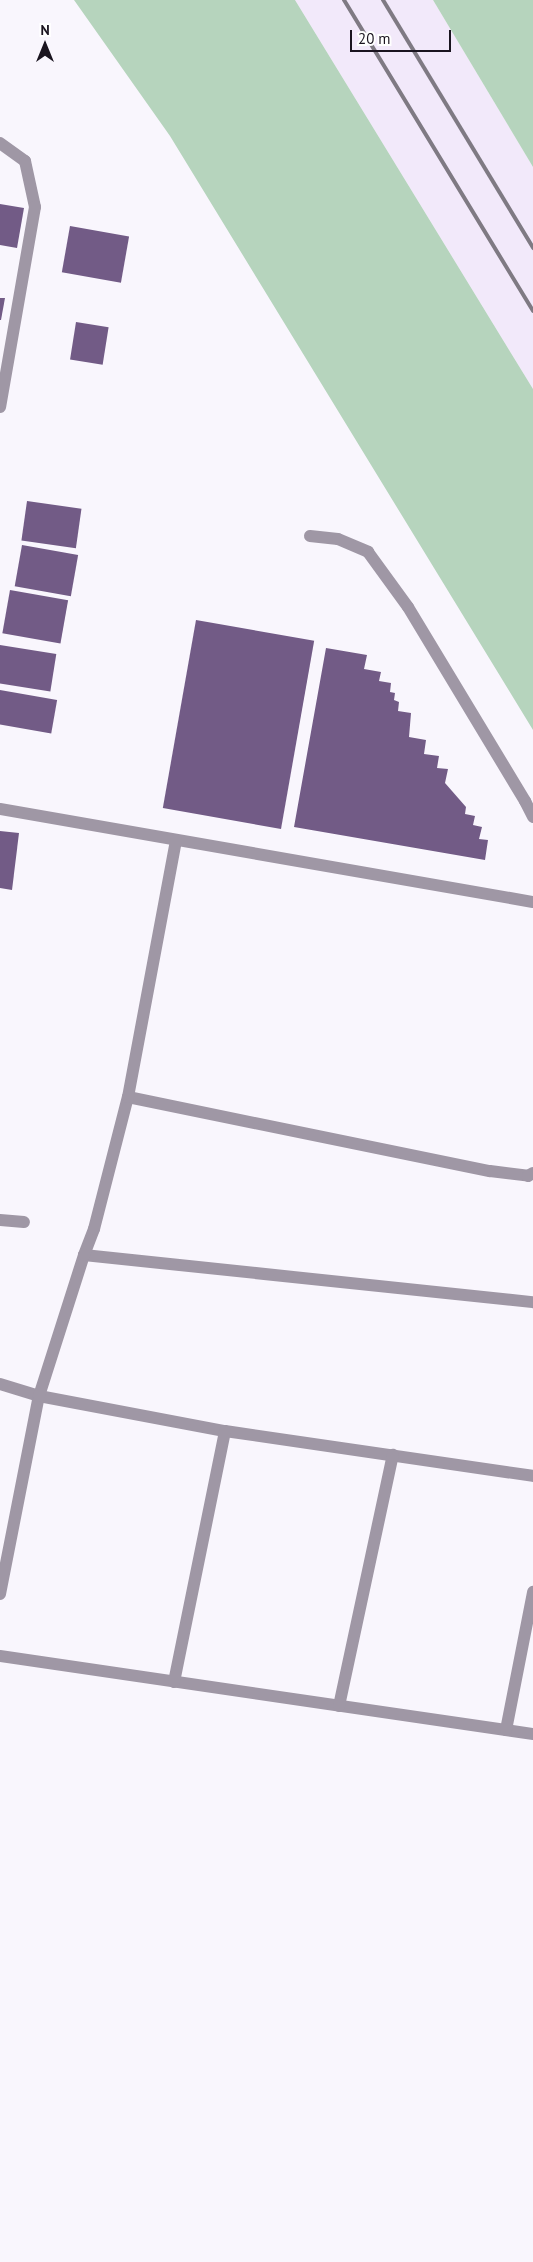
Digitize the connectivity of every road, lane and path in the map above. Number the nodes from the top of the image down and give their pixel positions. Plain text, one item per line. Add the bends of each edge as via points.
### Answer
1 (0, 143) edge
2 (0, 408) edge
3 (310, 536) dead end
4 (0, 810) edge
5 (533, 818) edge
6 (176, 840) junction
7 (533, 902) edge
8 (128, 1097) junction
9 (533, 1173) edge
10 (0, 1220) edge
11 (24, 1222) dead end
12 (84, 1255) junction
13 (533, 1302) edge
14 (0, 1384) edge
15 (39, 1396) junction
16 (225, 1430) junction
17 (393, 1455) junction
18 (533, 1476) edge
19 (533, 1592) edge
20 (0, 1594) edge
21 (0, 1656) edge
22 (174, 1682) junction
23 (339, 1706) junction
24 (506, 1730) junction
25 (533, 1734) edge

1 - 2 street via 26,161 35,207
3 - 5 street via 338,539 368,552 408,607 526,801
4 - 6 street
6 - 7 street
6 - 8 street
8 - 9 street via 490,1171 528,1176
8 - 12 street via 94,1229
10 - 11 street
12 - 13 street
12 - 15 street
14 - 15 street
15 - 16 street
15 - 20 street
16 - 17 street
16 - 22 street
17 - 18 street
17 - 23 street
19 - 24 street
21 - 22 street
22 - 23 street
23 - 24 street
24 - 25 street

